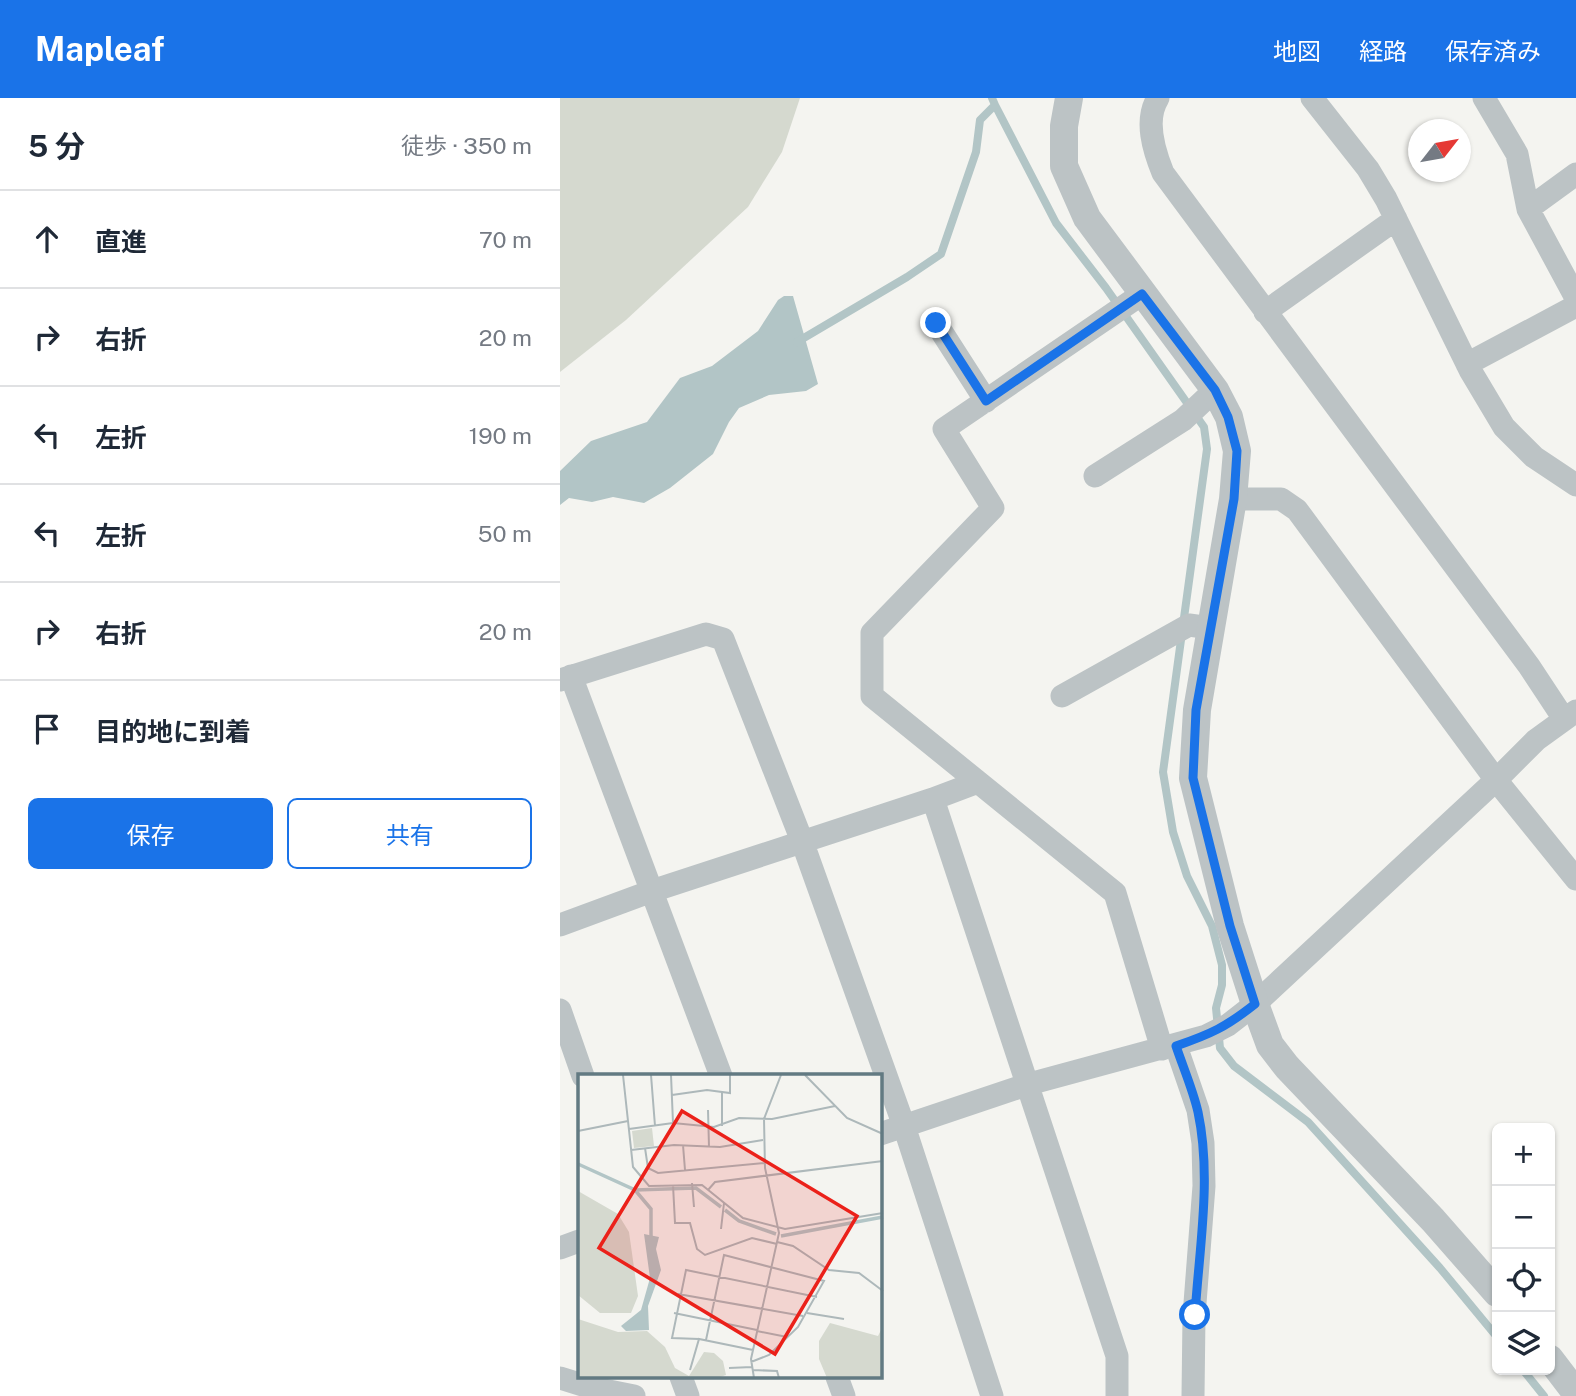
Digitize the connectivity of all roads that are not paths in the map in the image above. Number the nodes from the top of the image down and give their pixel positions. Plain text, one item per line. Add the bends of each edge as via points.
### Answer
1 (1069, 98) edge
2 (1158, 98) edge
3 (1312, 98) edge
4 (1485, 98) edge
5 (1576, 174) edge
6 (1528, 209) junction
7 (1396, 219) junction
8 (1142, 294) junction
9 (1576, 298) edge
10 (1576, 306) edge
11 (1265, 312) junction
12 (936, 323) dead end
13 (1467, 364) junction
14 (1215, 390) junction
15 (986, 401) junction
16 (1095, 477) dead end
17 (1576, 485) edge
18 (1234, 499) junction
19 (1211, 628) junction
20 (566, 678) edge
21 (1062, 696) dead end
22 (1570, 715) edge
23 (1496, 780) junction
24 (978, 782) junction
25 (933, 799) junction
26 (802, 841) junction
27 (1576, 879) edge
28 (652, 891) junction
29 (560, 925) edge
30 (1255, 1004) junction
31 (560, 1010) edge
32 (1169, 1048) junction
33 (582, 1074) edge
34 (721, 1074) edge
35 (1029, 1084) junction
36 (904, 1126) junction
37 (882, 1133) edge
38 (578, 1241) edge
39 (560, 1248) edge
40 (1492, 1287) edge
41 (1555, 1365) edge
42 (560, 1378) edge
43 (681, 1378) edge
44 (836, 1378) edge
45 (1576, 1392) edge
46 (634, 1396) edge
47 (688, 1396) edge
48 (844, 1396) edge
49 (992, 1396) edge
50 (1117, 1396) edge
51 (1193, 1396) edge

1 - 8 street via 1064,166 1087,218
2 - 11 street via 1151,128 1163,173
3 - 7 street via 1368,169
4 - 6 street via 1517,154
5 - 6 street
6 - 9 street
7 - 11 street
7 - 13 street
8 - 14 street
8 - 15 street
10 - 13 street
11 - 22 street
12 - 15 street
13 - 17 street via 1504,427 1534,457
14 - 16 street via 1183,420
14 - 18 street via 1237,451
15 - 24 street via 944,429 993,508 872,633 872,696
18 - 19 street
18 - 23 street via 1281,499 1297,510
19 - 21 street via 1189,625
19 - 30 street via 1196,710 1193,778
20 - 26 street via 706,634 723,639
20 - 28 street
22 - 23 street via 1536,740
23 - 27 street
23 - 30 street
24 - 25 street
24 - 32 street via 1115,893
25 - 26 street
25 - 35 street
26 - 28 street
26 - 36 street
28 - 29 street
28 - 34 street
30 - 32 street via 1228,1025
30 - 40 street via 1270,1045 1287,1067
31 - 33 street
32 - 35 street
32 - 51 street via 1198,1110 1203,1143
35 - 36 street
35 - 50 street via 1117,1356
36 - 37 street
36 - 49 street
38 - 39 street
41 - 45 street
42 - 46 street
43 - 47 street
44 - 48 street

